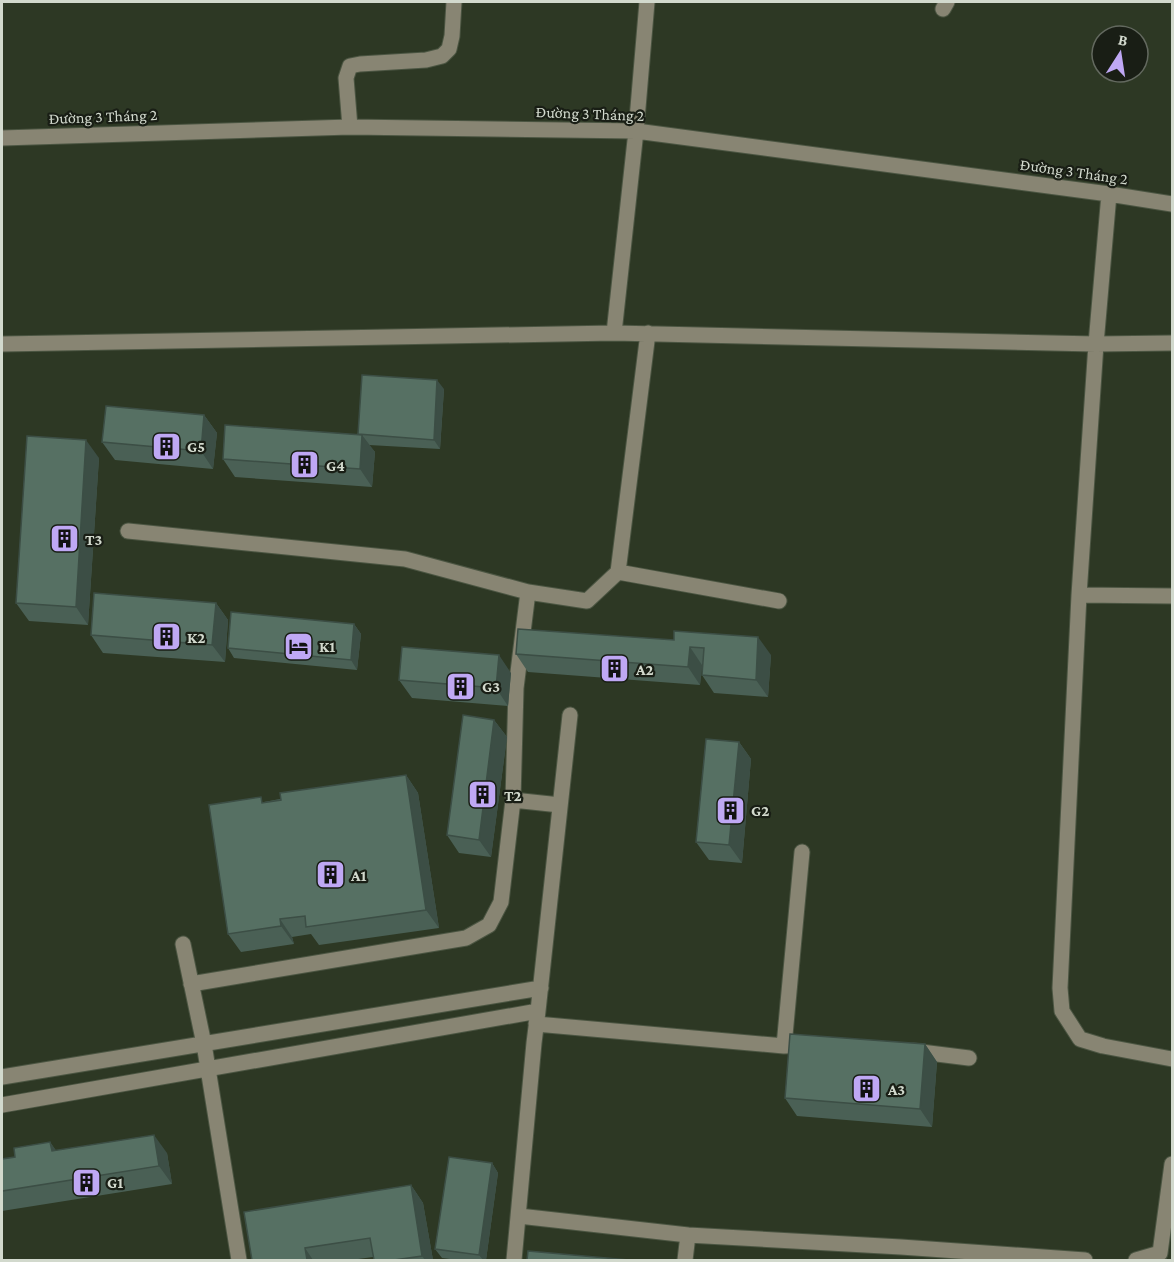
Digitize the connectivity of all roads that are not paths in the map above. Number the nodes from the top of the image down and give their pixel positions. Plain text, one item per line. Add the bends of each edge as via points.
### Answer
1 (454, 2) edge
2 (647, 2) edge
3 (350, 127) junction
4 (636, 131) junction
5 (2, 138) edge
6 (1109, 194) junction
7 (1173, 204) edge
8 (614, 333) junction
9 (648, 333) junction
10 (1173, 343) edge
11 (2, 344) edge
12 (1096, 344) junction
13 (128, 531) dead end
14 (618, 572) junction
15 (528, 592) junction
16 (1079, 595) junction
17 (1173, 596) edge
18 (779, 601) dead end
19 (570, 715) dead end
20 (513, 800) junction
21 (560, 805) junction
22 (802, 852) dead end
23 (183, 944) dead end
24 (191, 984) junction
25 (541, 988) junction
26 (384, 1014) junction
27 (537, 1018) junction
28 (393, 1037) junction
29 (204, 1044) junction
30 (820, 1044) edge
31 (784, 1046) junction
32 (902, 1050) edge
33 (969, 1058) dead end
34 (1173, 1059) edge
35 (208, 1069) junction
36 (2, 1077) edge
37 (2, 1105) edge
38 (1173, 1164) edge
39 (519, 1216) junction
40 (688, 1235) junction
41 (1160, 1257) edge
42 (239, 1260) edge
43 (514, 1260) edge
44 (686, 1260) edge
45 (1085, 1260) edge
46 (1136, 1260) edge

1 - 3 street via 449,50 442,56 350,66 346,78
2 - 4 street
3 - 4 street, Đường 3 Tháng 2
3 - 5 street, Đường 3 Tháng 2
4 - 6 street, Đường 3 Tháng 2
4 - 8 street
6 - 7 street, Đường 3 Tháng 2
6 - 12 street
8 - 9 street
8 - 11 street
9 - 12 street
9 - 14 street
10 - 12 street
12 - 16 street
13 - 15 street via 405,558
14 - 15 street via 587,601
14 - 18 street
15 - 20 street via 516,688
16 - 17 street
16 - 34 street via 1062,1011 1080,1039
19 - 21 street
20 - 21 street
20 - 24 street via 501,902 489,925 474,934
21 - 25 street
22 - 31 street
23 - 24 street
24 - 29 street
25 - 26 street
25 - 27 street
26 - 28 street
26 - 29 street
27 - 28 street
27 - 31 street
27 - 39 street
28 - 35 street
29 - 35 street
29 - 36 street
30 - 31 street
32 - 33 street
35 - 37 street
35 - 42 street
38 - 41 street
39 - 40 street
39 - 43 street
40 - 44 street
40 - 45 street
41 - 46 street

